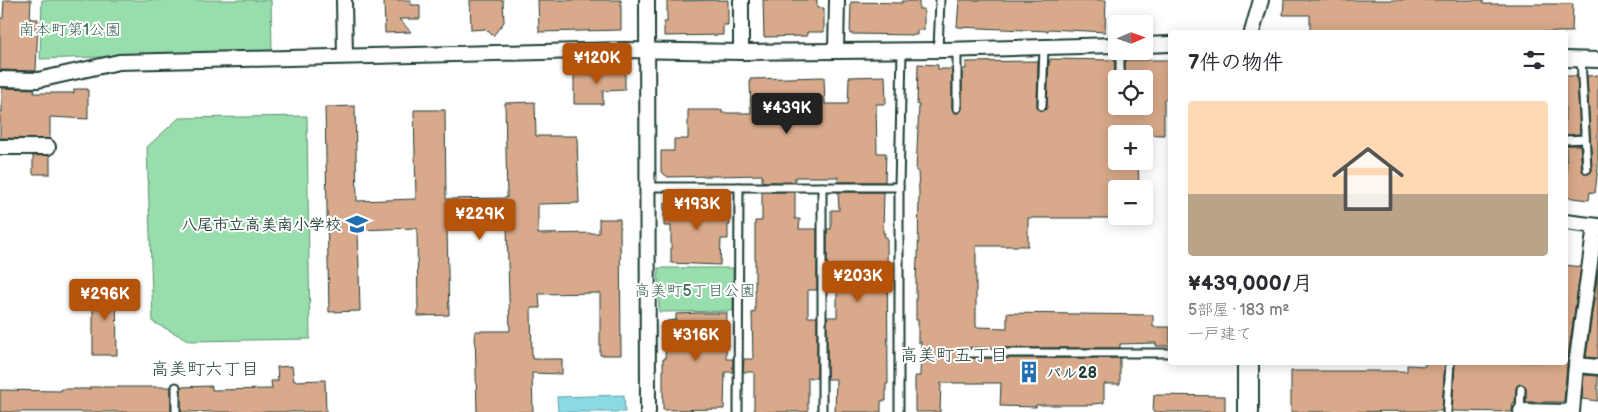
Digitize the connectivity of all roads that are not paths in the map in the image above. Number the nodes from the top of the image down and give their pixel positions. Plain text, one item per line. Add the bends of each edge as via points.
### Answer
1 (344, 0) edge
2 (646, 0) edge
3 (741, 0) edge
4 (837, 0) edge
5 (940, 0) edge
6 (1261, 0) edge
7 (1253, 30) edge
8 (1168, 44) edge
9 (1153, 45) edge
10 (1108, 46) edge
11 (1044, 47) junction
12 (902, 50) junction
13 (938, 50) junction
14 (957, 50) junction
15 (647, 51) junction
16 (836, 51) junction
17 (741, 52) junction
18 (345, 56) junction
19 (1580, 58) junction
20 (1568, 59) edge
21 (1598, 60) edge
22 (0, 79) edge
23 (1042, 106) dead end
24 (957, 108) dead end
25 (1585, 139) junction
26 (1568, 140) edge
27 (0, 147) edge
28 (48, 147) dead end
29 (1587, 169) dead end
30 (647, 187) junction
31 (739, 187) junction
32 (822, 187) junction
33 (899, 187) junction
34 (1568, 222) edge
35 (1596, 226) edge
36 (968, 353) dead end
37 (1168, 353) edge
38 (1248, 365) edge
39 (1450, 365) edge
40 (1576, 365) junction
41 (1598, 367) edge
42 (176, 387) dead end
43 (1521, 389) dead end
44 (1520, 411) edge
45 (176, 412) edge
46 (648, 412) edge
47 (738, 412) edge
48 (822, 412) edge
49 (899, 412) edge
50 (1248, 412) edge
51 (1447, 412) edge
52 (1569, 412) edge
53 (1572, 412) edge

1 - 18 street
2 - 15 street
3 - 17 street
4 - 16 street
5 - 13 lane
6 - 7 street
8 - 9 street
10 - 11 street
11 - 14 street
11 - 23 lane
12 - 13 street
12 - 16 street
12 - 33 lane
13 - 14 street
14 - 24 lane
15 - 17 street
15 - 18 street
15 - 30 street
16 - 17 street
18 - 22 street via 119,62 38,80
19 - 20 street
19 - 21 street
19 - 25 lane
25 - 26 lane
25 - 29 lane
27 - 28 street
30 - 31 lane
30 - 46 street
31 - 32 lane
31 - 47 lane
32 - 33 lane
32 - 48 lane
33 - 49 lane
34 - 35 street
35 - 40 street
36 - 37 lane
38 - 50 street
39 - 51 lane
40 - 41 street
40 - 53 street
42 - 45 lane
43 - 44 lane
44 - 52 street

